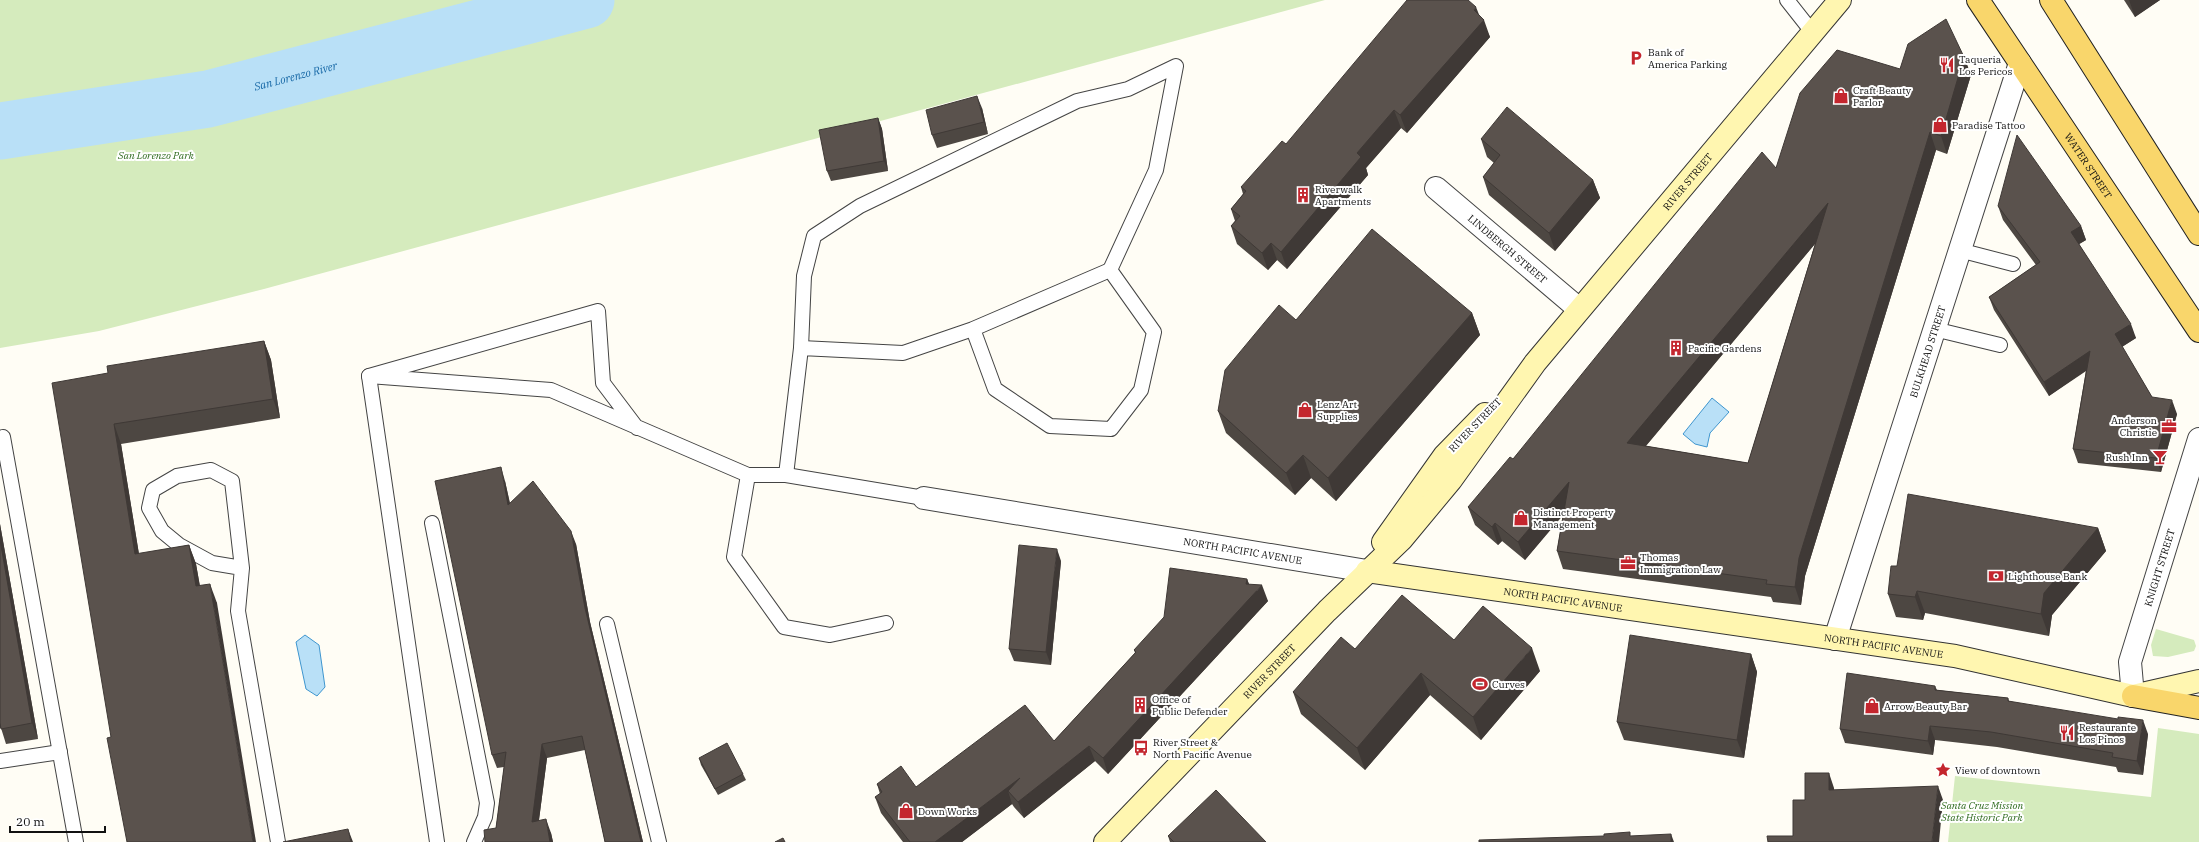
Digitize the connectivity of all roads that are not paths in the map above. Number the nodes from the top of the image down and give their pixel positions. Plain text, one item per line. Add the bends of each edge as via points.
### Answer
1 (1787, 0) edge
2 (1840, 0) edge
3 (1978, 0) edge
4 (2051, 0) edge
5 (1813, 33) junction
6 (2020, 63) junction
7 (1436, 188) dead end
8 (2199, 234) edge
9 (1959, 250) junction
10 (2013, 264) dead end
11 (1110, 270) junction
12 (1579, 309) junction
13 (973, 329) junction
14 (1934, 330) junction
15 (2199, 330) edge
16 (2000, 345) dead end
17 (801, 348) junction
18 (368, 376) junction
19 (637, 428) junction
20 (3, 437) dead end
21 (2199, 439) edge
22 (748, 475) junction
23 (786, 475) junction
24 (924, 498) joint
25 (432, 523) dead end
26 (242, 568) junction
27 (1368, 571) junction
28 (886, 623) dead end
29 (607, 624) dead end
30 (1835, 639) junction
31 (2199, 681) edge
32 (2133, 696) junction
33 (2199, 708) edge
34 (60, 752) junction
35 (0, 761) edge
36 (76, 842) edge
37 (278, 842) edge
38 (437, 842) edge
39 (474, 842) edge
40 (659, 842) edge
41 (1105, 842) edge

1 - 5 lane
2 - 5 main road, RIVER STREET
3 - 6 main road, WATER STREET
4 - 8 main road
5 - 12 main road, RIVER STREET
6 - 9 street, BULKHEAD STREET
6 - 15 main road, WATER STREET
7 - 12 street, LINDBERGH STREET
9 - 10 lane
9 - 14 street, BULKHEAD STREET
11 - 13 lane
11 - 13 lane via 1154,332 1141,390 1111,430 1050,426 995,389
11 - 17 lane via 1156,170 1176,66 1128,89 1077,102 860,206 814,236 804,276
12 - 27 main road, RIVER STREET via 1535,363 1444,456 1387,535
13 - 17 lane via 903,353
14 - 16 lane
14 - 30 street, BULKHEAD STREET
17 - 23 lane
18 - 19 lane via 551,390
18 - 19 lane via 598,311 603,383
18 - 38 lane
19 - 22 lane
20 - 34 lane
21 - 32 street, KNIGHT STREET via 2130,662
22 - 23 lane
22 - 28 lane via 734,558 784,627 830,635
23 - 24 lane
24 - 27 street, NORTH PACIFIC AVENUE
25 - 39 lane via 487,803 485,817
26 - 26 lane via 232,481 211,470 177,476 153,490 149,508 162,531 179,545 212,563
26 - 37 lane via 238,611
27 - 30 main road, NORTH PACIFIC AVENUE
27 - 41 main road, RIVER STREET
29 - 40 lane
30 - 32 main road, NORTH PACIFIC AVENUE via 1955,656
31 - 32 main road, NORTH PACIFIC AVENUE
32 - 33 main road
34 - 35 lane
34 - 36 lane

